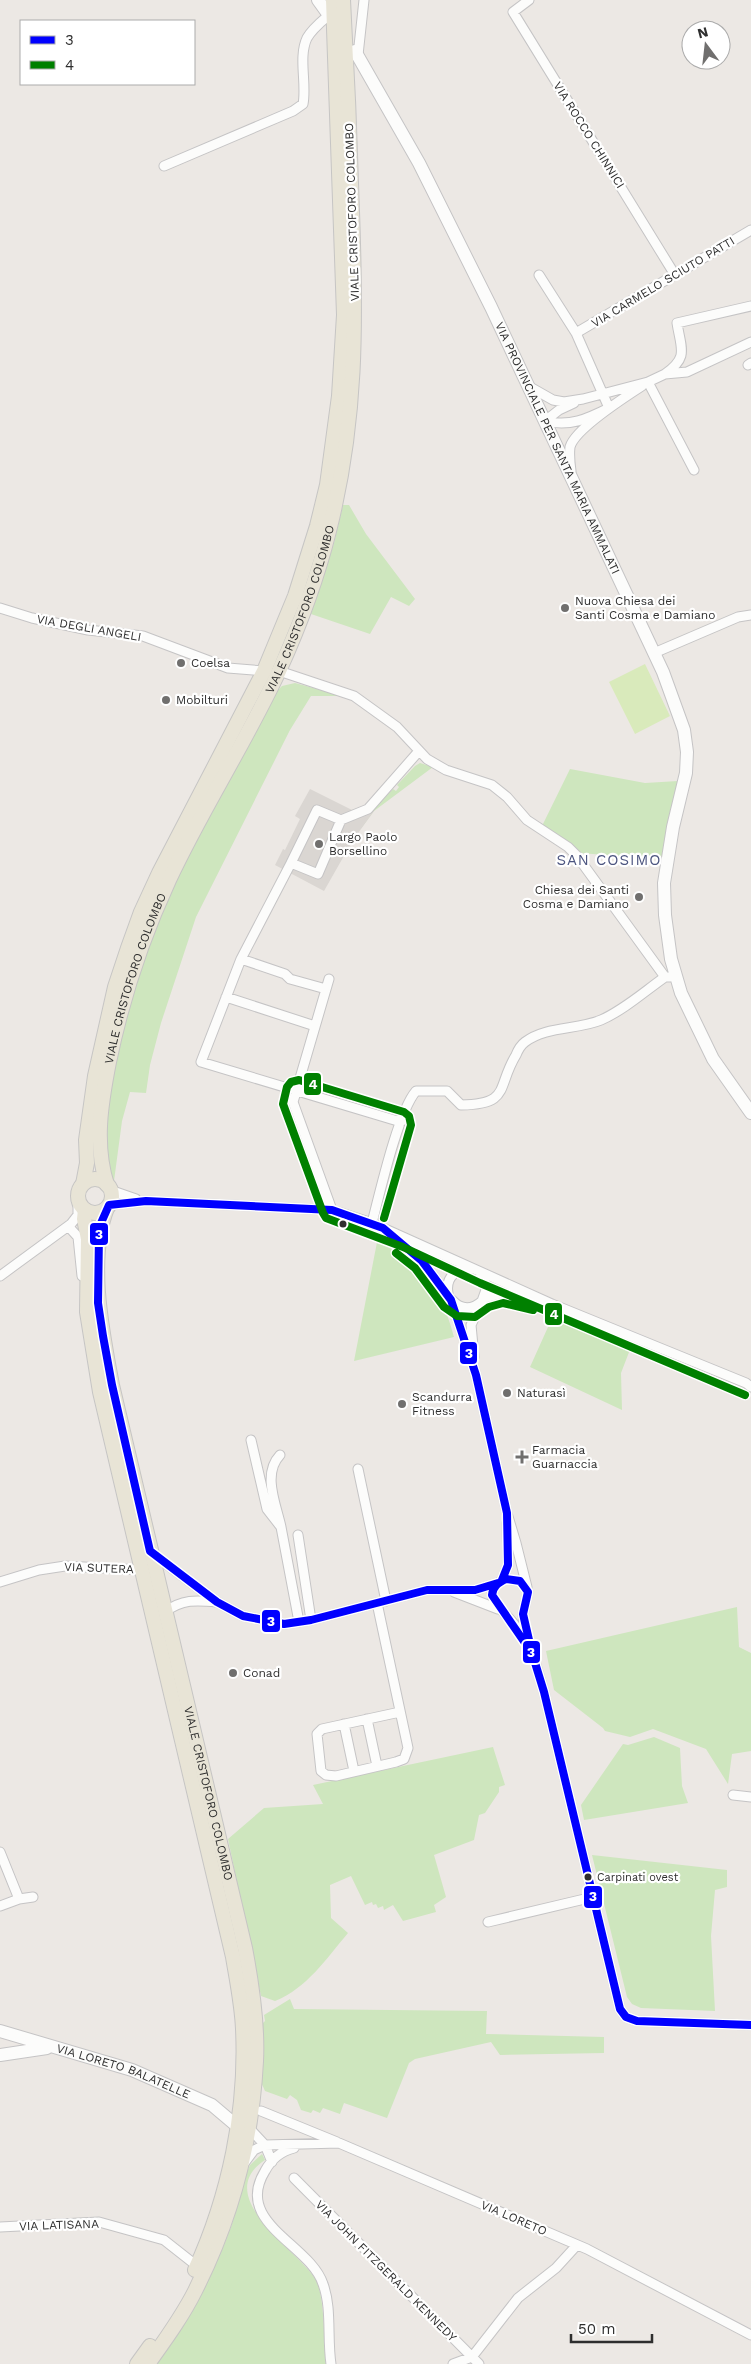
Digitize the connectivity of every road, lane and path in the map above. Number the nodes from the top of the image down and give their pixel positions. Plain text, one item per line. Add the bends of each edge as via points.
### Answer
1 (318, 0) edge
2 (333, 0) edge
3 (343, 0) edge
4 (364, 0) edge
5 (529, 0) edge
6 (330, 16) joint
7 (357, 53) joint
8 (164, 166) dead end
9 (751, 230) edge
10 (539, 275) dead end
11 (675, 275) junction
12 (751, 306) edge
13 (576, 333) junction
14 (751, 342) edge
15 (665, 374) junction
16 (648, 382) junction
17 (528, 386) junction
18 (602, 393) junction
19 (583, 400) junction
20 (609, 408) junction
21 (545, 421) junction
22 (694, 470) dead end
23 (571, 479) junction
24 (0, 608) edge
25 (751, 615) edge
26 (654, 653) junction
27 (264, 671) junction
28 (279, 671) junction
29 (419, 751) junction
30 (341, 820) junction
31 (288, 867) junction
32 (241, 959) junction
33 (670, 977) junction
34 (329, 979) dead end
35 (326, 990) junction
36 (226, 997) junction
37 (315, 1026) junction
38 (296, 1090) junction
39 (751, 1113) edge
40 (401, 1122) junction
41 (83, 1184) junction
42 (109, 1187) junction
43 (146, 1201) junction
44 (108, 1207) junction
45 (332, 1210) junction
46 (77, 1216) junction
47 (372, 1223) junction
48 (383, 1228) junction
49 (477, 1271) junction
50 (0, 1276) edge
51 (450, 1297) junction
52 (483, 1300) junction
53 (552, 1304) junction
54 (476, 1375) junction
55 (750, 1385) edge
56 (251, 1440) dead end
57 (280, 1456) dead end
58 (358, 1469) dead end
59 (507, 1513) junction
60 (281, 1527) junction
61 (298, 1535) dead end
62 (150, 1551) junction
63 (141, 1570) junction
64 (0, 1582) edge
65 (500, 1582) junction
66 (449, 1590) junction
67 (528, 1592) junction
68 (217, 1602) junction
69 (382, 1602) junction
70 (525, 1606) junction
71 (501, 1611) junction
72 (165, 1612) junction
73 (311, 1620) junction
74 (299, 1622) junction
75 (533, 1654) junction
76 (400, 1712) junction
77 (367, 1719) junction
78 (344, 1724) junction
79 (377, 1766) junction
80 (354, 1771) junction
81 (733, 1795) dead end
82 (751, 1797) edge
83 (0, 1852) edge
84 (33, 1897) dead end
85 (593, 1897) junction
86 (19, 1899) junction
87 (0, 1906) edge
88 (488, 1922) dead end
89 (751, 2025) edge
90 (0, 2032) edge
91 (49, 2047) junction
92 (0, 2055) edge
93 (261, 2111) dead end
94 (243, 2128) junction
95 (339, 2144) junction
96 (265, 2145) junction
97 (309, 2146) junction
98 (272, 2162) junction
99 (240, 2168) junction
100 (294, 2178) dead end
101 (0, 2227) edge
102 (577, 2245) junction
103 (197, 2266) junction
104 (751, 2335) edge
105 (472, 2357) junction
106 (137, 2364) edge
107 (148, 2364) edge
108 (331, 2364) edge
109 (453, 2364) edge
110 (479, 2364) edge

1 - 6 street
2 - 27 main road, VIALE CRISTOFORO COLOMBO via 344,316 340,396 327,485 317,526 295,596
3 - 28 main road, VIALE CRISTOFORO COLOMBO via 354,268 352,396 347,442 329,532 308,598
4 - 7 street
5 - 11 street, VIA ROCCO CHINNICI via 513,12
6 - 8 street via 307,38 303,104
7 - 17 street, VIA PROVINCIALE PER SANTA MARIA AMMALATI via 423,170
9 - 11 street, VIA CARMELO SCIUTO PATTI
10 - 13 street, VIA CARMELO SCIUTO PATTI
11 - 13 street, VIA CARMELO SCIUTO PATTI
12 - 15 street via 677,323 682,357 678,365
13 - 18 street, VIA CARMELO SCIUTO PATTI
14 - 15 street via 687,372
15 - 16 street
16 - 18 street
16 - 20 street
16 - 22 street
17 - 19 street via 553,400
17 - 21 street, VIA PROVINCIALE PER SANTA MARIA AMMALATI
18 - 19 street
18 - 20 street, VIA CARMELO SCIUTO PATTI
19 - 21 street via 559,410
20 - 21 street via 583,421 567,424
20 - 23 street via 574,438 570,447
21 - 23 street, VIA PROVINCIALE PER SANTA MARIA AMMALATI
23 - 26 street, VIA PROVINCIALE PER SANTA MARIA AMMALATI
24 - 27 street, VIA DEGLI ANGELI via 88,630 143,636 228,668
25 - 26 street via 738,617
26 - 33 street, VIA PROVINCIALE PER SANTA MARIA AMMALATI via 675,703 687,752 686,774 672,827 664,884
27 - 41 main road, VIALE CRISTOFORO COLOMBO via 159,873 114,987 94,1076
28 - 29 street via 354,696 397,727
28 - 42 main road, VIALE CRISTOFORO COLOMBO via 170,878 139,951 114,1039 101,1106 101,1166
29 - 30 street via 368,809
29 - 33 street via 446,770 492,785 507,796 528,820 568,847 618,915
30 - 31 street via 318,874
30 - 31 street via 317,810
31 - 32 street
32 - 35 street
32 - 36 street
33 - 39 street, VIA PROVINCIALE PER SANTA MARIA AMMALATI via 713,1059
33 - 40 street via 600,1020 554,1030 523,1043 501,1093 493,1100 480,1105 461,1105 447,1091 416,1092 409,1100
34 - 35 street
35 - 37 street
36 - 37 street
36 - 38 street via 201,1062
37 - 38 street
38 - 40 street
38 - 45 street via 293,1102
40 - 47 street
41 - 42 main road via 95,1180
41 - 46 main road via 79,1189
42 - 43 street via 124,1196
42 - 44 main road via 112,1195
43 - 44 street
43 - 45 street
44 - 46 main road
44 - 62 main road, VIALE CRISTOFORO COLOMBO via 99,1234 100,1319
45 - 47 street
46 - 50 street
46 - 63 main road, VIALE CRISTOFORO COLOMBO via 88,1239 87,1312 100,1392
47 - 48 street
48 - 49 street
48 - 51 street via 422,1261
49 - 51 street via 462,1269 452,1275 447,1285
49 - 52 street via 486,1283
49 - 53 street
51 - 52 street via 457,1305 468,1308
51 - 54 street
52 - 53 street via 503,1293
52 - 54 street via 471,1326
53 - 55 street
54 - 59 street
56 - 60 street via 268,1509
57 - 60 street via 273,1463 270,1477
58 - 69 street
59 - 65 street via 508,1565
59 - 67 street
60 - 74 street
61 - 73 street
62 - 68 street
62 - 72 main road, VIALE CRISTOFORO COLOMBO
63 - 64 street, VIA SUTERA via 64,1566
63 - 94 main road, VIALE CRISTOFORO COLOMBO via 233,1957 243,2028
65 - 66 street via 475,1590
65 - 67 street via 515,1579
65 - 71 street via 493,1595 494,1603
66 - 69 street via 427,1590
66 - 71 street
67 - 70 street
68 - 72 street via 189,1600 176,1603
68 - 74 street via 243,1616 284,1624
69 - 73 street
69 - 76 street
70 - 71 street via 517,1612
70 - 75 street via 524,1625
71 - 75 street via 515,1624
72 - 94 main road, VIALE CRISTOFORO COLOMBO via 251,1984 256,2061
73 - 74 street
75 - 85 street
76 - 77 street
76 - 79 street via 408,1748 404,1758
77 - 78 street
77 - 79 street
78 - 80 street
78 - 80 street via 322,1729 317,1734 321,1771 336,1776
79 - 80 street
81 - 82 street
83 - 86 street
84 - 86 street
85 - 88 street
85 - 89 street via 620,2009 626,2017 637,2021
86 - 87 street
90 - 91 street, VIA LORETO BALATELLE
91 - 92 street
91 - 94 street, VIA LORETO BALATELLE via 122,2067 171,2086 212,2105
93 - 95 street
94 - 96 street
94 - 99 main road, VIALE CRISTOFORO COLOMBO
94 - 103 main road, VIALE CRISTOFORO COLOMBO
95 - 97 street, VIA LORETO
95 - 102 street, VIA LORETO
96 - 97 street, VIA LORETO
96 - 98 street
96 - 99 street via 254,2150
97 - 98 street via 281,2153
98 - 108 street via 259,2180 258,2202 272,2226 302,2254 323,2283
99 - 107 main road, VIALE CRISTOFORO COLOMBO via 215,2250 203,2276 174,2328
100 - 105 street, VIA JOHN FITZGERALD KENNEDY
101 - 103 street, VIA LATISANA via 99,2222 164,2240
102 - 104 street, VIA LORETO
102 - 105 street via 556,2268 518,2298
103 - 106 main road, VIALE CRISTOFORO COLOMBO via 177,2305
105 - 109 street
105 - 110 street, VIA JOHN FITZGERALD KENNEDY

